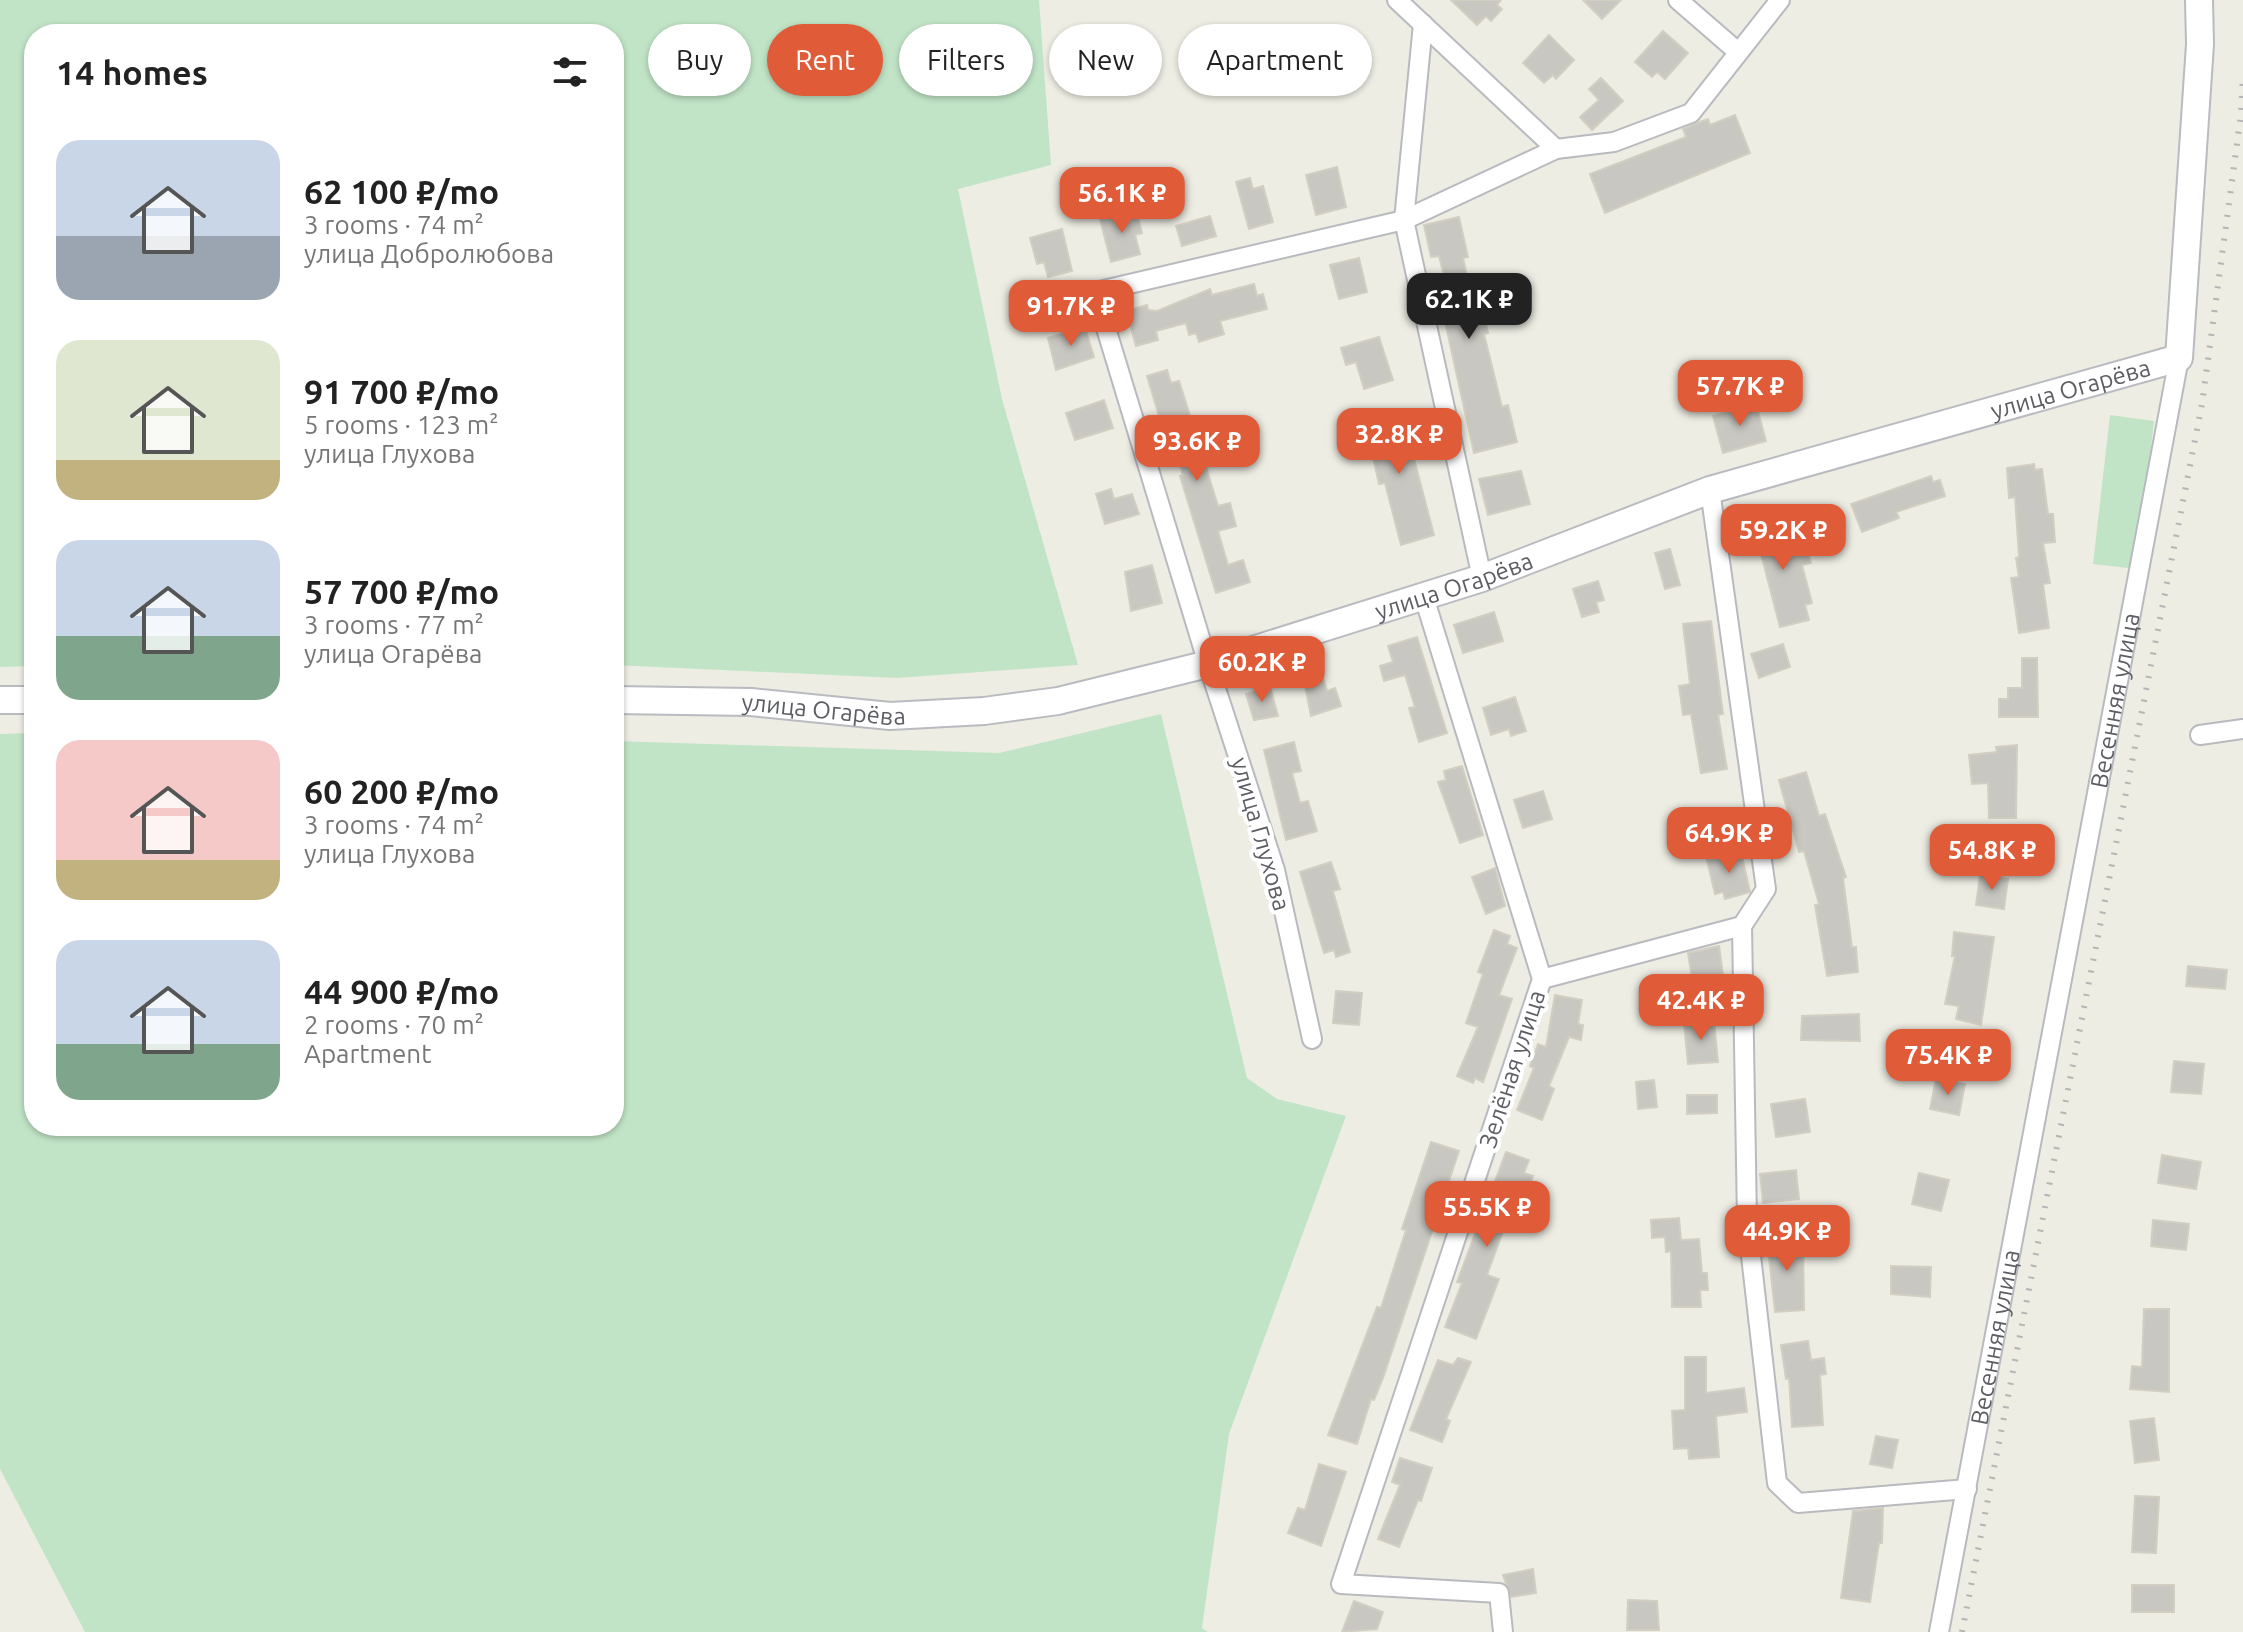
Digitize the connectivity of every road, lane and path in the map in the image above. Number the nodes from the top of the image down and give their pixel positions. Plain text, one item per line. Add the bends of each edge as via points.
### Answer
1 (1397, 0) edge
2 (1678, 0) edge
3 (1780, 0) edge
4 (2199, 0) edge
5 (1423, 24) junction
6 (1738, 52) junction
7 (1556, 149) junction
8 (1404, 220) junction
9 (2179, 358) junction
10 (1710, 490) junction
11 (1482, 578) junction
12 (1424, 597) junction
13 (1208, 664) junction
14 (0, 700) edge
15 (24, 700) edge
16 (624, 700) edge
17 (2243, 729) edge
18 (2200, 735) dead end
19 (1742, 926) junction
20 (1542, 979) junction
21 (1312, 1039) dead end
22 (1967, 1489) junction
23 (1503, 1632) edge
24 (1939, 1632) edge

1 - 5 street
2 - 6 street
3 - 6 street
4 - 9 main road, Весенняя улица
5 - 7 street
5 - 8 street
6 - 7 street via 1691,113 1614,142
7 - 8 street
8 - 11 street
8 - 13 street, улица Глухова via 1095,292
9 - 10 main road, улица Огарёва
9 - 22 street, Весенняя улица
10 - 11 main road, улица Огарёва
10 - 19 street via 1766,889
11 - 12 main road, улица Огарёва
12 - 13 main road, улица Огарёва
12 - 20 street, Зелёная улица
13 - 16 main road, улица Огарёва via 1058,701 984,711 890,716 751,702
13 - 21 street, улица Глухова via 1275,870
14 - 15 main road
17 - 18 street
19 - 20 street
19 - 22 street via 1747,1221 1777,1483 1798,1503
20 - 23 street, Зелёная улица via 1341,1584 1499,1593
22 - 24 street, Весенняя улица

